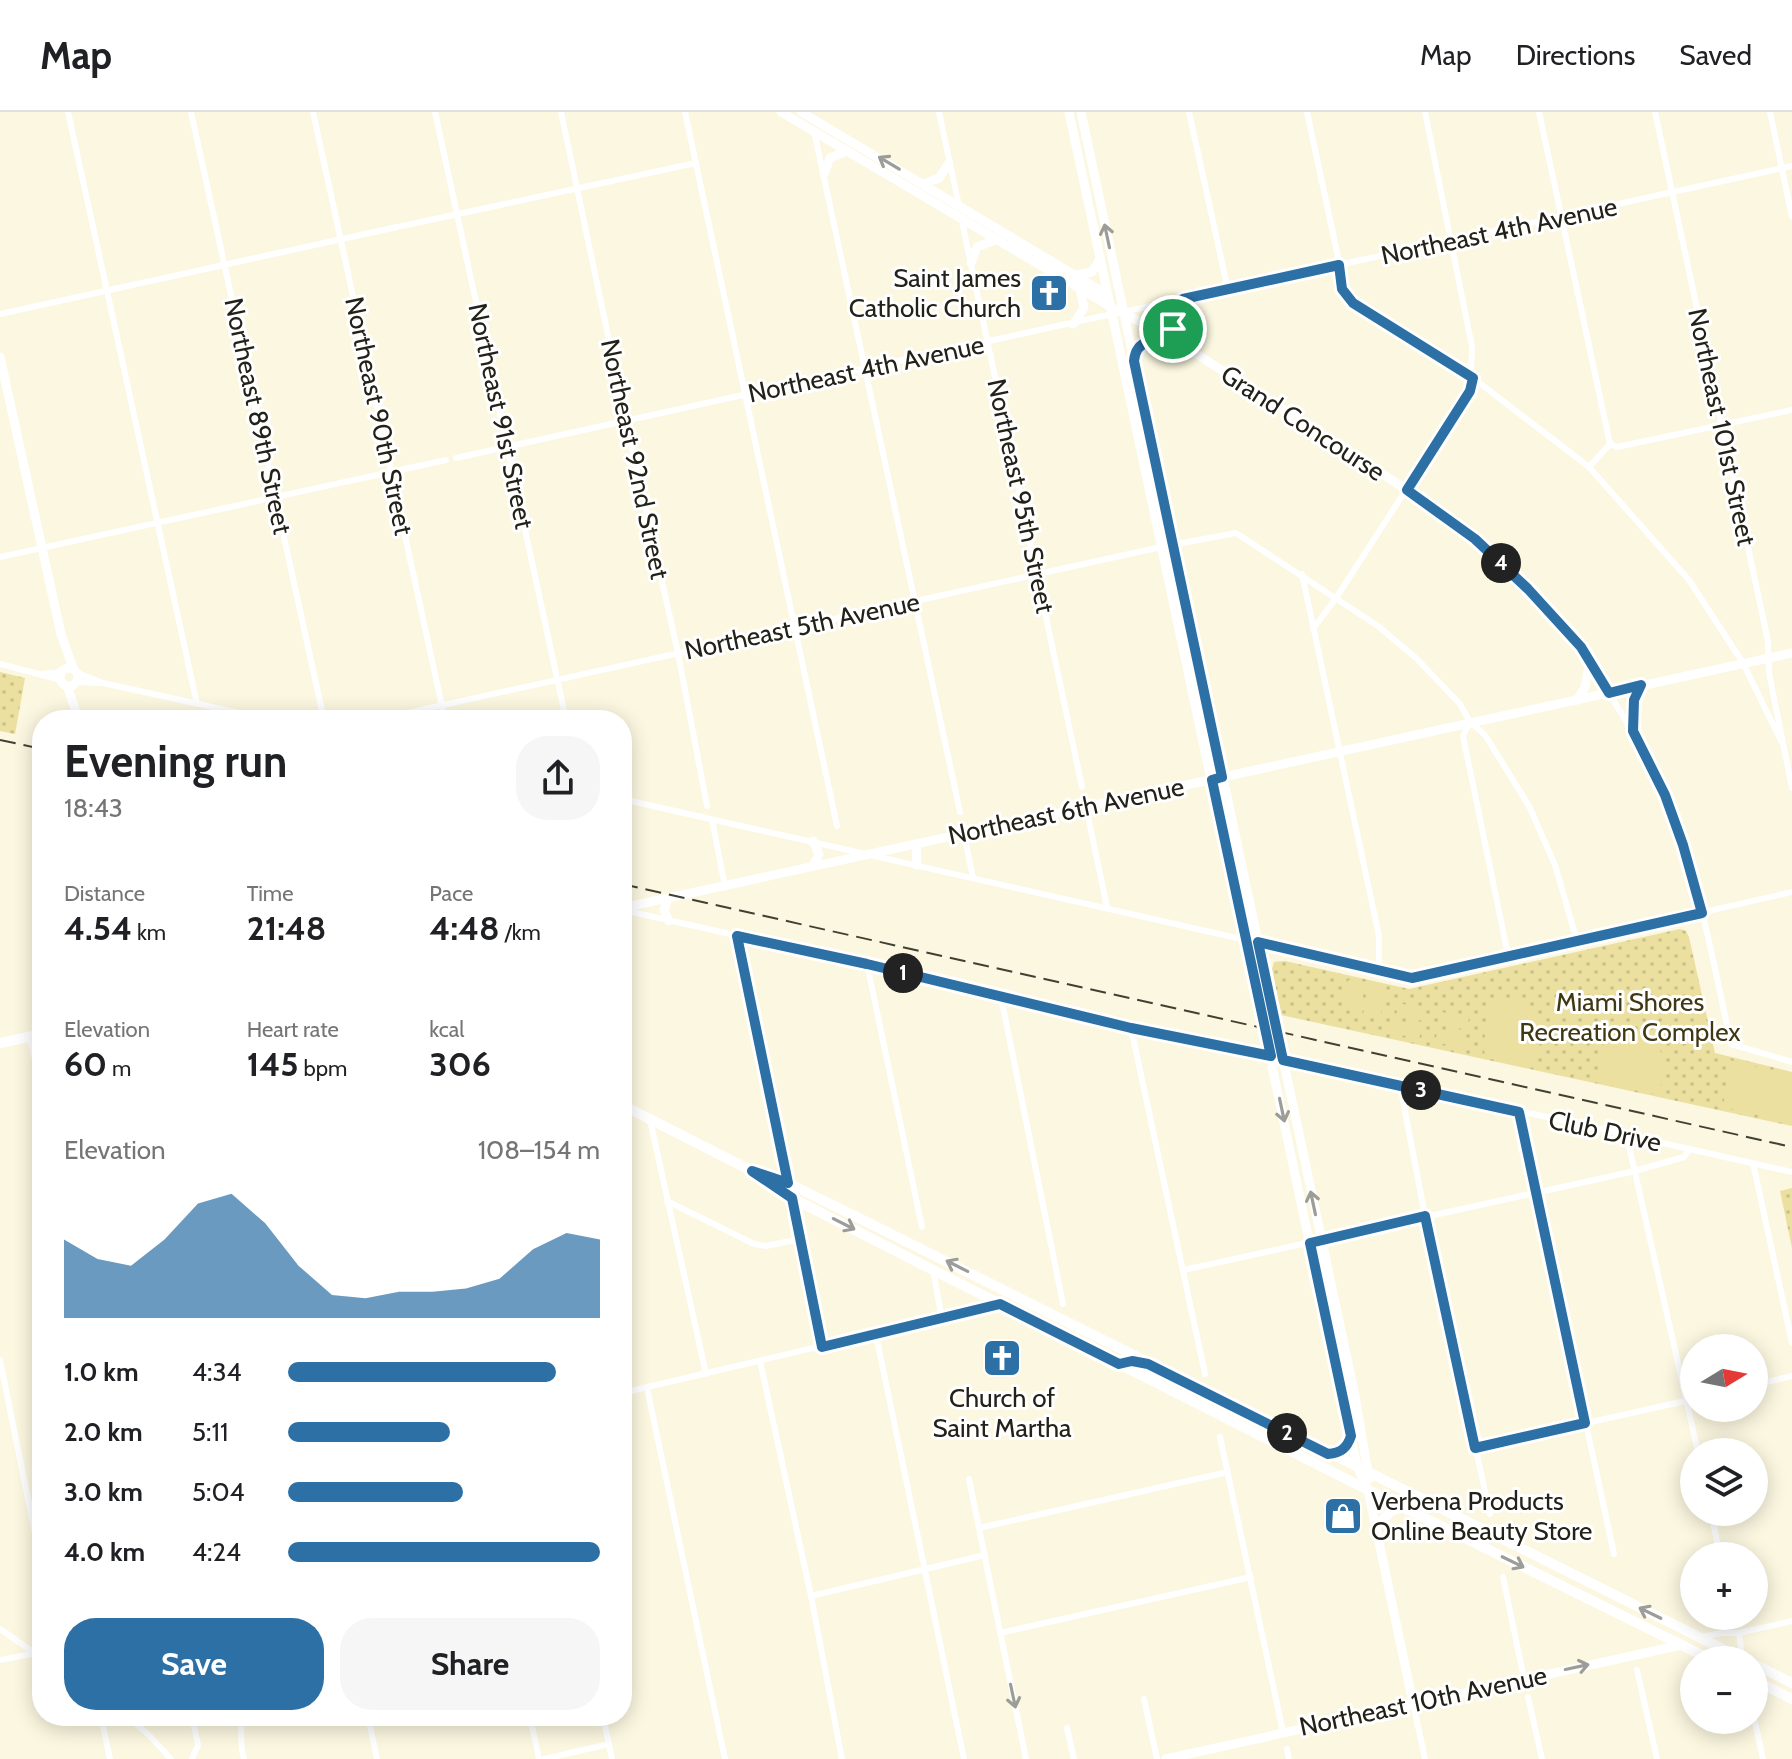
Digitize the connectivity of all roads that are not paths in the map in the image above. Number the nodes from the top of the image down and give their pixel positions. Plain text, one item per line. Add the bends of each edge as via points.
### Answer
1 (68, 112) edge
2 (191, 112) edge
3 (313, 112) edge
4 (435, 112) edge
5 (561, 112) edge
6 (685, 112) edge
7 (781, 112) edge
8 (801, 112) edge
9 (939, 112) edge
10 (1069, 112) edge
11 (1081, 112) edge
12 (1189, 112) edge
13 (1307, 112) edge
14 (1425, 112) edge
15 (1539, 112) edge
16 (1655, 112) edge
17 (1770, 112) edge
18 (811, 115) edge
19 (815, 132) junction
20 (847, 151) junction
21 (696, 163) junction
22 (949, 163) junction
23 (1792, 166) edge
24 (1782, 168) junction
25 (824, 174) junction
26 (924, 184) junction
27 (578, 189) junction
28 (1673, 194) junction
29 (959, 206) junction
30 (457, 215) junction
31 (1562, 217) junction
32 (1792, 217) edge
33 (961, 219) junction
34 (341, 239) junction
35 (995, 240) junction
36 (1451, 241) junction
37 (1100, 259) junction
38 (224, 263) junction
39 (971, 263) junction
40 (1339, 265) junction
41 (1075, 275) junction
42 (1080, 289) junction
43 (1228, 290) junction
44 (107, 291) junction
45 (1108, 295) junction
46 (1183, 299) junction
47 (1111, 311) junction
48 (1124, 312) junction
49 (0, 314) edge
50 (1073, 324) junction
51 (1175, 340) junction
52 (988, 342) junction
53 (0, 357) edge
54 (1134, 361) junction
55 (865, 370) junction
56 (1473, 378) junction
57 (747, 396) junction
58 (1792, 410) edge
59 (626, 421) junction
60 (1721, 425) junction
61 (1610, 444) junction
62 (508, 447) junction
63 (456, 458) dead end
64 (446, 460) dead end
65 (1589, 467) junction
66 (392, 471) junction
67 (1407, 490) junction
68 (275, 496) junction
69 (157, 523) junction
70 (1173, 544) junction
71 (1161, 547) junction
72 (42, 548) junction
73 (0, 557) edge
74 (1037, 574) junction
75 (1302, 574) junction
76 (1336, 598) junction
77 (916, 601) junction
78 (796, 628) junction
79 (1313, 629) junction
80 (678, 653) junction
81 (1792, 653) edge
82 (1768, 658) junction
83 (1590, 661) junction
84 (1743, 663) junction
85 (0, 664) edge
86 (70, 677) junction
87 (558, 679) junction
88 (1641, 685) junction
89 (1609, 693) junction
90 (1577, 700) junction
91 (197, 704) junction
92 (442, 705) junction
93 (77, 710) edge
94 (225, 710) edge
95 (322, 710) edge
96 (420, 710) edge
97 (443, 710) edge
98 (564, 710) edge
99 (1470, 722) junction
100 (1633, 731) junction
101 (1782, 743) junction
102 (1338, 752) junction
103 (1217, 779) junction
104 (1082, 787) dead end
105 (1792, 788) edge
106 (632, 801) edge
107 (707, 806) dead end
108 (1086, 807) junction
109 (960, 812) dead end
110 (712, 820) junction
111 (837, 826) dead end
112 (964, 834) junction
113 (813, 841) junction
114 (916, 844) junction
115 (868, 854) junction
116 (917, 865) junction
117 (812, 867) junction
118 (973, 878) junction
119 (725, 886) junction
120 (1792, 892) edge
121 (668, 898) junction
122 (632, 907) edge
123 (1107, 907) junction
124 (632, 912) edge
125 (1702, 913) junction
126 (669, 921) junction
127 (737, 936) junction
128 (1245, 940) junction
129 (1577, 941) junction
130 (1258, 942) junction
131 (1508, 955) junction
132 (867, 964) junction
133 (1379, 970) junction
134 (1001, 997) junction
135 (1131, 1028) junction
136 (30, 1037) joint
137 (0, 1043) edge
138 (32, 1046) edge
139 (1271, 1056) junction
140 (1283, 1060) junction
141 (1792, 1062) edge
142 (1400, 1085) junction
143 (632, 1110) edge
144 (1519, 1112) junction
145 (650, 1119) junction
146 (1627, 1137) junction
147 (1690, 1149) junction
148 (1753, 1163) junction
149 (752, 1171) junction
150 (1635, 1171) junction
151 (1792, 1172) edge
152 (788, 1183) junction
153 (1535, 1193) junction
154 (792, 1198) junction
155 (667, 1201) junction
156 (1425, 1216) junction
157 (922, 1227) dead end
158 (800, 1239) junction
159 (1321, 1241) junction
160 (1310, 1243) junction
161 (933, 1270) junction
162 (1184, 1270) junction
163 (1026, 1301) junction
164 (1000, 1304) junction
165 (1063, 1304) dead end
166 (942, 1319) junction
167 (876, 1335) junction
168 (1792, 1343) edge
169 (822, 1347) junction
170 (1680, 1358) edge
171 (0, 1360) edge
172 (760, 1361) junction
173 (1119, 1364) junction
174 (1148, 1364) junction
175 (706, 1374) junction
176 (1205, 1374) dead end
177 (1792, 1376) edge
178 (1768, 1382) edge
179 (647, 1388) junction
180 (632, 1391) edge
181 (1680, 1402) edge
182 (1585, 1423) junction
183 (1351, 1436) junction
184 (1220, 1437) dead end
185 (1475, 1448) junction
186 (1328, 1454) junction
187 (1357, 1466) junction
188 (1369, 1471) junction
189 (1228, 1472) junction
190 (969, 1479) dead end
191 (1368, 1490) junction
192 (1402, 1507) junction
193 (1490, 1514) dead end
194 (32, 1518) edge
195 (1376, 1527) junction
196 (979, 1528) junction
197 (1614, 1554) dead end
198 (985, 1555) junction
199 (924, 1569) junction
200 (1251, 1577) junction
201 (1503, 1577) dead end
202 (811, 1596) junction
203 (1792, 1621) edge
204 (0, 1629) edge
205 (1000, 1633) junction
206 (1739, 1633) junction
207 (1700, 1638) junction
208 (1681, 1645) joint
209 (1717, 1646) edge
210 (1742, 1646) edge
211 (32, 1649) edge
212 (32, 1655) edge
213 (0, 1660) edge
214 (1637, 1670) dead end
215 (1768, 1671) edge
216 (1524, 1679) junction
217 (1792, 1683) edge
218 (1768, 1687) edge
219 (1528, 1697) dead end
220 (1144, 1699) dead end
221 (1792, 1699) edge
222 (1413, 1703) junction
223 (103, 1726) edge
224 (138, 1726) edge
225 (194, 1726) edge
226 (242, 1726) edge
227 (370, 1726) edge
228 (533, 1726) edge
229 (605, 1726) edge
230 (1067, 1728) dead end
231 (1283, 1732) junction
232 (1758, 1734) edge
233 (609, 1744) junction
234 (1287, 1749) dead end
235 (110, 1759) edge
236 (171, 1759) edge
237 (192, 1759) edge
238 (244, 1759) edge
239 (377, 1759) edge
240 (541, 1759) edge
241 (612, 1759) edge
242 (725, 1759) edge
243 (842, 1759) edge
244 (964, 1759) edge
245 (1026, 1759) edge
246 (1074, 1759) edge
247 (1157, 1759) edge
248 (1166, 1759) edge
249 (1289, 1759) edge
250 (1425, 1759) edge
251 (1542, 1759) edge
252 (1657, 1759) edge
253 (1763, 1759) edge

1 - 44 street
2 - 38 street, Northeast 89th Street
3 - 34 street, Northeast 90th Street
4 - 30 street, Northeast 91st Street
5 - 27 street, Northeast 92nd Street
6 - 21 street
7 - 19 street, Grand Concourse
8 - 18 street, Grand Concourse
9 - 22 street, Northeast 95th Street
10 - 37 street
48 -> 11 street
12 - 43 street
13 - 40 street, Northeast 101st Street
14 - 36 street
15 - 31 street
16 - 28 street, Northeast 101st Street
17 - 24 street
18 - 19 street
26 -> 18 street, Grand Concourse
19 - 20 street, Grand Concourse
19 - 25 street
20 - 25 street via 830,158
20 - 33 street, Grand Concourse
21 - 27 street
21 - 57 street
22 - 26 street via 939,178
22 - 29 street, Northeast 95th Street
23 - 24 street, Northeast 4th Avenue
24 - 28 street, Northeast 4th Avenue
24 - 32 street
25 - 55 street
26 - 29 street, Grand Concourse
27 - 30 street
27 - 59 street, Northeast 92nd Street
28 - 31 street, Northeast 4th Avenue
28 - 60 street, Northeast 101st Street
29 - 33 street, Northeast 95th Street
29 - 41 street, Grand Concourse
30 - 34 street
30 - 62 street, Northeast 91st Street
31 - 36 street, Northeast 4th Avenue
31 - 61 street
33 - 35 street, Grand Concourse
33 - 39 street, Northeast 95th Street
34 - 38 street
34 - 66 street, Northeast 90th Street
35 - 39 street via 977,247
35 - 42 street, Grand Concourse
36 - 40 street, Northeast 4th Avenue
36 - 56 street
37 - 41 street via 1092,272
37 - 45 street
38 - 44 street
38 - 68 street, Northeast 89th Street
39 - 52 street, Northeast 95th Street
40 - 43 street, Northeast 4th Avenue
40 - 56 street, Northeast 101st Street via 1342,289 1353,303
41 - 45 street, Grand Concourse
42 - 47 street, Grand Concourse
42 - 50 street via 1084,308
43 - 46 street, Northeast 4th Avenue
44 - 49 street
44 - 69 street
45 - 47 street
45 - 48 street, Grand Concourse
46 - 48 street, Northeast 4th Avenue
46 - 51 street via 1175,311
47 - 48 street, Grand Concourse
47 - 50 street, Northeast 4th Avenue
47 - 71 street
48 - 51 street, Grand Concourse
48 - 54 street
50 - 52 street, Northeast 4th Avenue
51 - 54 street via 1142,343
51 - 67 street, Grand Concourse
52 - 55 street, Northeast 4th Avenue
52 - 74 street, Northeast 95th Street
53 - 72 street
54 - 70 street
55 - 57 street, Northeast 4th Avenue
55 - 77 street
56 - 65 street, Northeast 101st Street
56 - 67 street via 1470,391
57 - 59 street, Northeast 4th Avenue
57 - 78 street
58 - 60 street
59 - 62 street, Northeast 4th Avenue
59 - 80 street, Northeast 92nd Street
60 - 61 street via 1617,447
60 - 82 street, Northeast 101st Street
61 - 65 street
62 - 63 street, Northeast 4th Avenue
62 - 87 street, Northeast 91st Street
64 - 66 street
65 - 84 street, Northeast 101st Street via 1689,580
66 - 68 street
66 - 92 street, Northeast 90th Street
67 - 76 street
67 - 83 street, Grand Concourse via 1475,539 1528,589
68 - 69 street
68 - 95 street, Northeast 89th Street
69 - 72 street
69 - 91 street
70 - 71 street, Northeast 5th Avenue
70 - 75 street, Northeast 5th Avenue via 1229,532
70 - 103 street
71 - 74 street, Northeast 5th Avenue
71 - 103 street
72 - 73 street
72 - 86 street
74 - 77 street, Northeast 5th Avenue
74 - 104 street, Northeast 95th Street
75 - 76 street
75 - 79 street
76 - 79 street
76 - 99 street via 1417,659
77 - 78 street, Northeast 5th Avenue
77 - 109 street
78 - 80 street, Northeast 5th Avenue
78 - 111 street
79 - 102 street
80 - 87 street, Northeast 5th Avenue
80 - 107 street, Northeast 92nd Street
81 - 82 street, Northeast 6th Avenue
82 - 84 street, Northeast 6th Avenue
82 - 101 street, Northeast 101st Street
83 - 89 street, Grand Concourse
83 - 90 street
84 - 88 street, Northeast 6th Avenue
84 - 101 street, Northeast 101st Street
85 - 86 street
86 - 91 street
86 - 93 street
87 - 92 street, Northeast 5th Avenue
87 - 98 street, Northeast 91st Street
88 - 89 street, Northeast 6th Avenue
88 - 100 street via 1634,700
89 - 90 street, Northeast 6th Avenue
89 - 100 street, Grand Concourse
90 - 99 street, Northeast 6th Avenue
91 - 94 street
92 - 96 street, Northeast 5th Avenue
92 - 97 street, Northeast 90th Street
99 - 102 street, Northeast 6th Avenue
99 - 129 street via 1485,735 1529,806 1555,865
99 - 131 street via 1463,736
100 - 125 street, Grand Concourse via 1665,795
101 - 105 street, Northeast 101st Street
102 - 103 street, Northeast 6th Avenue
102 - 133 street via 1379,936
103 - 108 street, Northeast 6th Avenue
103 - 128 street
103 - 130 street
106 - 110 street
108 - 112 street, Northeast 6th Avenue
108 - 123 street
110 - 113 street
110 - 119 street
112 - 114 street, Northeast 6th Avenue
112 - 118 street
113 - 115 street
113 - 117 street via 819,856
114 - 115 street, Northeast 6th Avenue
114 - 116 street
115 - 116 street
115 - 117 street, Northeast 6th Avenue
116 - 118 street
117 - 119 street, Northeast 6th Avenue
118 - 123 street
119 - 121 street, Northeast 6th Avenue
120 - 125 street
121 - 122 street, Northeast 6th Avenue
121 - 126 street via 664,910
123 - 128 street
124 - 126 street, Club Drive
125 - 129 street
125 - 141 street, Grand Concourse via 1731,1044
126 - 127 street, Club Drive
127 - 132 street, Club Drive
127 - 152 street
128 - 130 street
128 - 139 street
129 - 131 street
130 - 133 street
130 - 140 street
131 - 133 street via 1412,978
132 - 134 street, Club Drive
132 - 157 street
134 - 135 street, Club Drive
134 - 165 street
135 - 139 street, Club Drive
135 - 162 street
136 - 137 main road
136 - 138 street
139 - 140 street, Club Drive
139 -> 160 street
140 - 142 street, Club Drive
159 -> 140 street
142 - 144 street, Club Drive
142 - 156 street
143 - 145 main road
144 - 146 street, Club Drive
144 - 153 street
145 - 149 main road
145 - 155 street
146 - 147 street, Club Drive
146 - 150 street
147 - 148 street, Club Drive
147 - 150 street via 1684,1157
148 - 151 street, Club Drive
148 - 168 street
149 - 152 main road
149 - 154 main road
150 - 153 street
150 - 170 street
163 -> 152 main road
153 - 156 street
153 - 182 street
154 - 158 street
154 -> 161 main road
155 - 158 street via 754,1244
155 - 175 street
156 - 159 street
156 - 185 street
158 - 169 street
159 - 160 street
159 - 188 street
160 - 162 street
160 - 183 street
161 - 164 main road
161 - 166 street
162 - 176 street
163 - 164 main road
163 - 174 main road
164 - 166 street
164 - 173 main road
166 - 167 street
167 - 169 street
167 - 199 street
169 - 172 street
171 - 194 street
172 - 175 street
172 - 202 street
173 - 174 main road
173 - 191 main road
174 - 186 main road
175 - 179 street
177 - 178 street
179 - 180 street
179 - 242 street
181 - 182 street
182 - 185 street
182 - 197 street
183 - 186 main road via 1347,1446
183 - 187 street
184 - 189 street
185 - 193 street
186 - 187 main road
187 - 188 main road
187 - 191 street
188 - 191 street
207 -> 188 main road
189 - 196 street
189 - 200 street
190 - 196 street
191 - 192 main road
191 - 195 street
192 - 195 main road
192 -> 208 main road
195 - 222 street
196 - 198 street
198 - 199 street
198 - 205 street
199 - 202 street
199 - 244 street
200 - 205 street
200 - 231 street
201 - 216 street
202 - 243 street
203 - 206 street
204 - 211 street
205 -> 245 street
206 - 207 street
206 - 210 street
207 - 209 main road
216 -> 208 street, Northeast 10th Avenue
212 - 213 street
214 - 252 street
215 - 217 main road
216 - 222 street, Northeast 10th Avenue
218 - 221 main road
219 - 251 street
220 - 247 street
222 - 231 street, Northeast 10th Avenue
222 - 250 street
223 - 235 street
224 - 236 street
225 - 237 street via 198,1745
226 - 238 street
227 - 239 street
228 - 240 street
229 - 233 street
230 - 246 street
231 - 248 street, Northeast 10th Avenue
232 - 253 street
233 - 240 street
233 - 241 street
234 - 249 street

